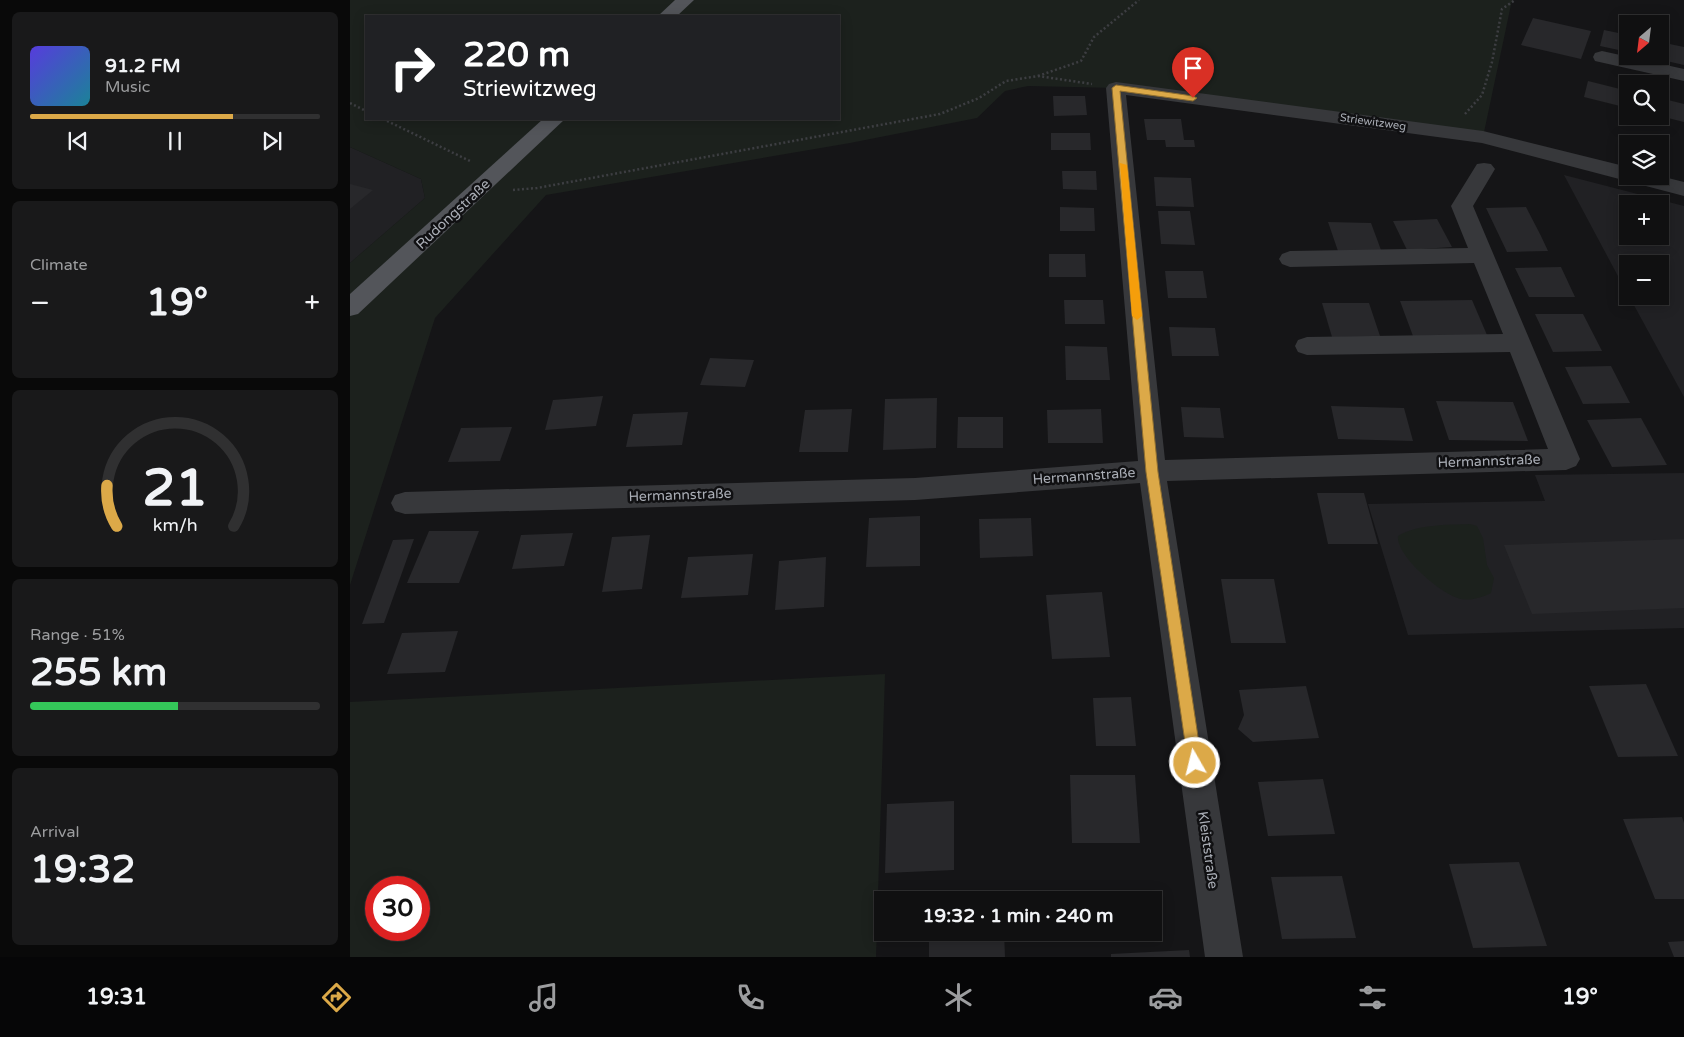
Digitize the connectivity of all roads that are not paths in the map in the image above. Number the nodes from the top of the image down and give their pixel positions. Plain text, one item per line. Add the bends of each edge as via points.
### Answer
1 (685, 0) edge
2 (668, 15) edge
3 (1602, 57) dead end
4 (1684, 75) edge
5 (1116, 88) joint
6 (554, 120) edge
7 (1484, 169) dead end
8 (1619, 172) edge
9 (1669, 185) edge
10 (1684, 189) edge
11 (1482, 255) junction
12 (1290, 259) dead end
13 (350, 308) edge
14 (1518, 343) junction
15 (1307, 346) dead end
16 (1152, 472) junction
17 (405, 503) dead end
18 (1224, 957) edge

1 - 2 main road
3 - 4 street
5 - 8 street, Striewitzweg via 1483,137
5 - 16 street, Kleiststraße
6 - 13 main road, Rudongstraße
7 - 11 street, Hermannstraße via 1462,206
9 - 10 street
11 - 12 street
11 - 14 street, Hermannstraße
14 - 15 street
14 - 16 street, Hermannstraße via 1566,459
16 - 17 street, Hermannstraße via 915,489
16 - 18 street, Kleiststraße

